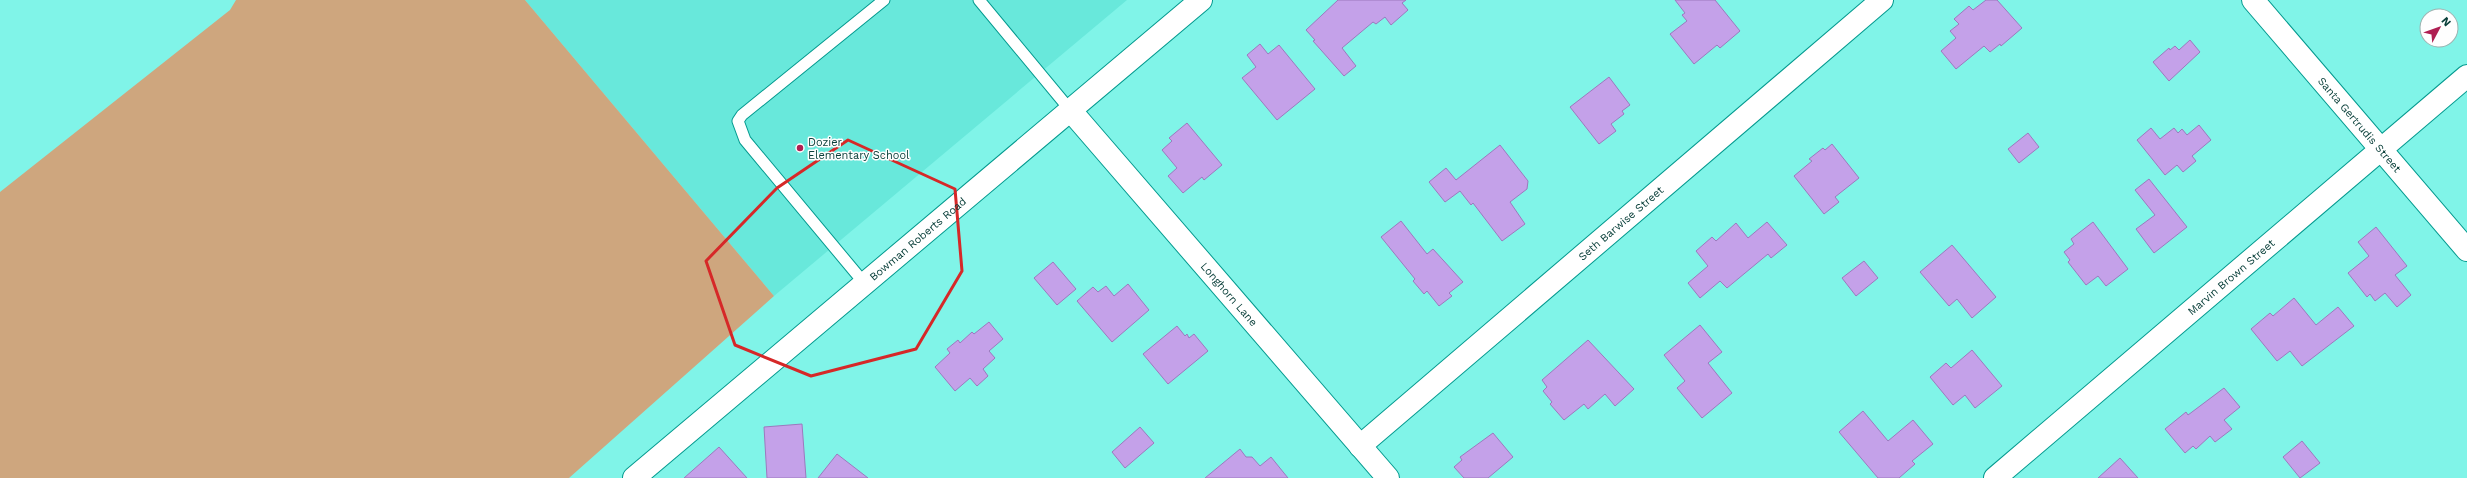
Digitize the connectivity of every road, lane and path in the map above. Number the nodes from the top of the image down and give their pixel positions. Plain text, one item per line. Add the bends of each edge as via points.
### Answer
1 (884, 0) edge
2 (979, 0) edge
3 (1201, 0) edge
4 (1882, 0) edge
5 (2253, 0) edge
6 (2467, 76) edge
7 (1071, 111) junction
8 (2381, 149) junction
9 (2467, 250) edge
10 (864, 284) junction
11 (1360, 446) junction
12 (634, 478) edge
13 (1388, 478) edge
14 (1995, 478) edge

1 - 10 lane via 742,115 738,121 745,140
2 - 7 lane
3 - 7 street, Bowman Roberts Road
4 - 11 street, Seth Barwise Street
5 - 8 street, Santa Gertrudis Street
6 - 8 street, Marvin Brown Street
7 - 10 street, Bowman Roberts Road
7 - 11 street, Longhorn Lane
8 - 9 street, Santa Gertrudis Street
8 - 14 street, Marvin Brown Street
10 - 12 street, Bowman Roberts Road
11 - 13 street, Longhorn Lane

